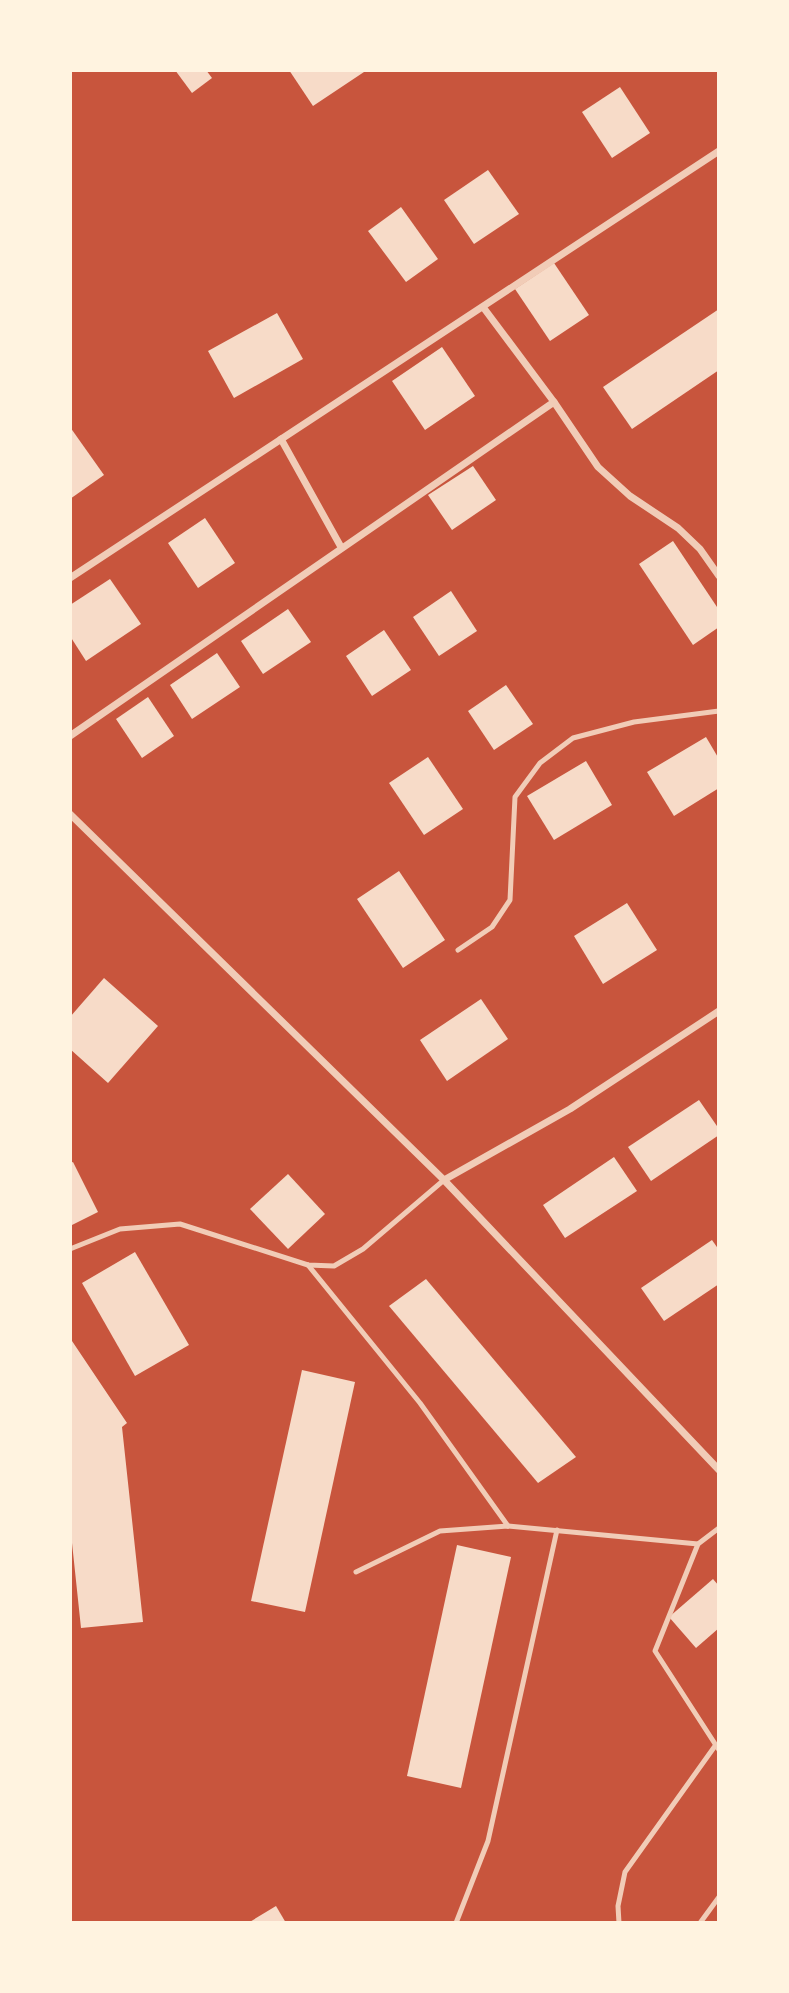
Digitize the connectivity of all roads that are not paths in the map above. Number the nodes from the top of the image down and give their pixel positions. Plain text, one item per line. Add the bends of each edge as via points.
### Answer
1 (719, 151) edge
2 (483, 307) junction
3 (554, 402) junction
4 (281, 439) junction
5 (341, 547) junction
6 (719, 576) edge
7 (70, 578) edge
8 (719, 710) edge
9 (70, 736) edge
10 (70, 814) edge
11 (458, 950) dead end
12 (719, 1011) edge
13 (444, 1180) junction
14 (70, 1250) edge
15 (308, 1265) junction
16 (719, 1470) edge
17 (508, 1526) junction
18 (719, 1528) edge
19 (558, 1530) junction
20 (698, 1544) junction
21 (356, 1572) dead end
22 (717, 1748) edge
23 (719, 1897) edge
24 (456, 1923) edge
25 (619, 1923) edge
26 (700, 1923) edge

1 - 2 street
2 - 3 street
2 - 4 street
3 - 5 street
3 - 6 street via 598,467 630,496 678,528
4 - 5 street
4 - 7 street
5 - 9 street
8 - 11 lane via 573,738 540,763 515,797 510,900 492,927
10 - 13 street
12 - 13 street via 570,1109
13 - 15 lane via 363,1250 334,1266
13 - 16 street
14 - 15 lane via 120,1229 180,1224
15 - 17 lane via 419,1403
17 - 19 lane
17 - 21 lane via 440,1531
18 - 20 lane
19 - 20 lane
19 - 24 lane via 488,1841
20 - 22 lane via 654,1651
22 - 25 lane via 625,1872
23 - 26 lane

